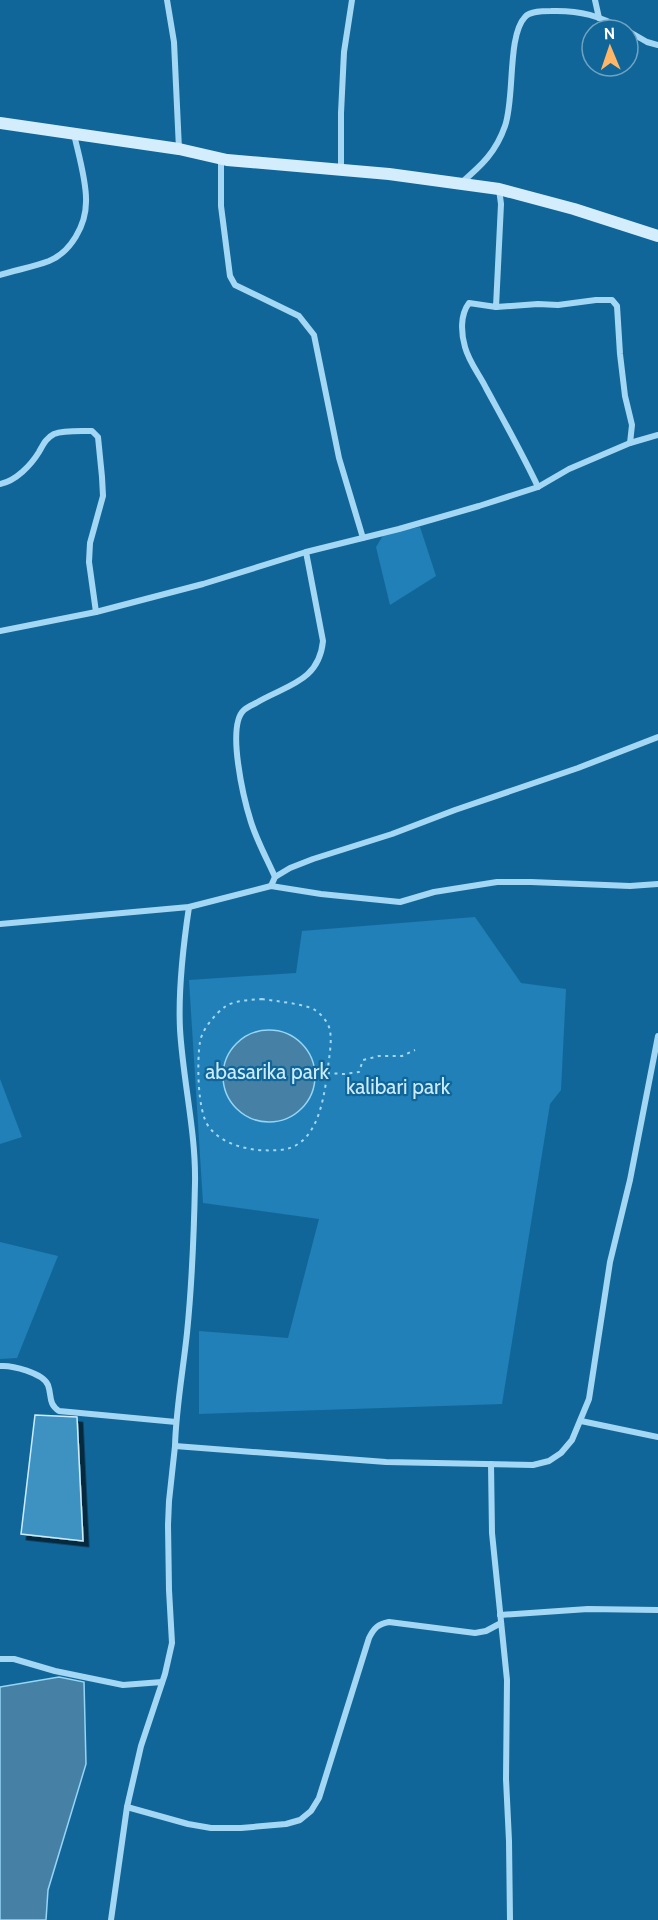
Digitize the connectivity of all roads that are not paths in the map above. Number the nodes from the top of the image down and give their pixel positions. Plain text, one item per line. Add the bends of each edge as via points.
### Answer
1 (167, 0) edge
2 (352, 0) edge
3 (595, 0) edge
4 (599, 18) joint
5 (640, 38) edge
6 (658, 45) edge
7 (0, 123) edge
8 (74, 134) junction
9 (179, 149) junction
10 (221, 158) junction
11 (341, 170) junction
12 (460, 183) junction
13 (499, 189) junction
14 (658, 236) edge
15 (0, 275) edge
16 (496, 307) junction
17 (658, 435) edge
18 (630, 443) junction
19 (0, 484) edge
20 (538, 487) junction
21 (363, 538) junction
22 (306, 552) junction
23 (96, 612) junction
24 (0, 631) edge
25 (658, 737) edge
26 (275, 877) junction
27 (658, 884) edge
28 (271, 886) junction
29 (189, 907) junction
30 (0, 924) edge
31 (658, 1036) edge
32 (0, 1366) edge
33 (581, 1421) junction
34 (176, 1422) junction
35 (658, 1437) edge
36 (175, 1446) junction
37 (491, 1464) junction
38 (658, 1610) edge
39 (500, 1615) junction
40 (501, 1623) junction
41 (0, 1659) edge
42 (162, 1682) junction
43 (127, 1807) junction
44 (111, 1920) edge
45 (510, 1920) edge

1 - 9 street via 174,42
2 - 11 street via 340,113
3 - 4 street
4 - 12 street via 559,10 526,15 518,28 507,123 485,162
5 - 6 street
7 - 8 main road
8 - 9 main road
8 - 15 street via 87,202 80,229 69,245 50,260
9 - 10 main road
10 - 11 main road
10 - 21 street via 221,206 230,276 235,285 299,316 314,335 339,458
11 - 12 main road
12 - 13 main road
13 - 14 main road
13 - 16 street
16 - 18 street via 615,302 632,425
16 - 20 street via 469,303 464,310 462,330 465,348
17 - 18 street
18 - 20 street
19 - 23 street via 18,476 55,434 92,431 98,437 103,496 89,562
20 - 21 street
21 - 22 street
22 - 23 street via 203,585
22 - 26 street via 322,650 308,675 243,710 236,732 237,760 251,823
23 - 24 street
25 - 26 street via 290,868
26 - 28 street
27 - 28 street via 496,882 400,902
28 - 29 street
29 - 30 street
29 - 34 street via 182,955 180,1029 195,1181 187,1334
31 - 33 street via 610,1262 589,1399
32 - 34 street via 12,1365 44,1379 50,1401 59,1411
33 - 35 street
33 - 37 street via 561,1454 549,1461 533,1466
34 - 36 street
36 - 37 street via 386,1462
36 - 42 street via 168,1525 172,1643
37 - 39 street via 492,1533
38 - 39 street via 588,1609
39 - 40 street
40 - 43 street via 476,1633 389,1622 374,1628 319,1798 300,1820 211,1828
40 - 45 street via 507,1680
41 - 42 street via 123,1685
42 - 43 street
43 - 44 street

